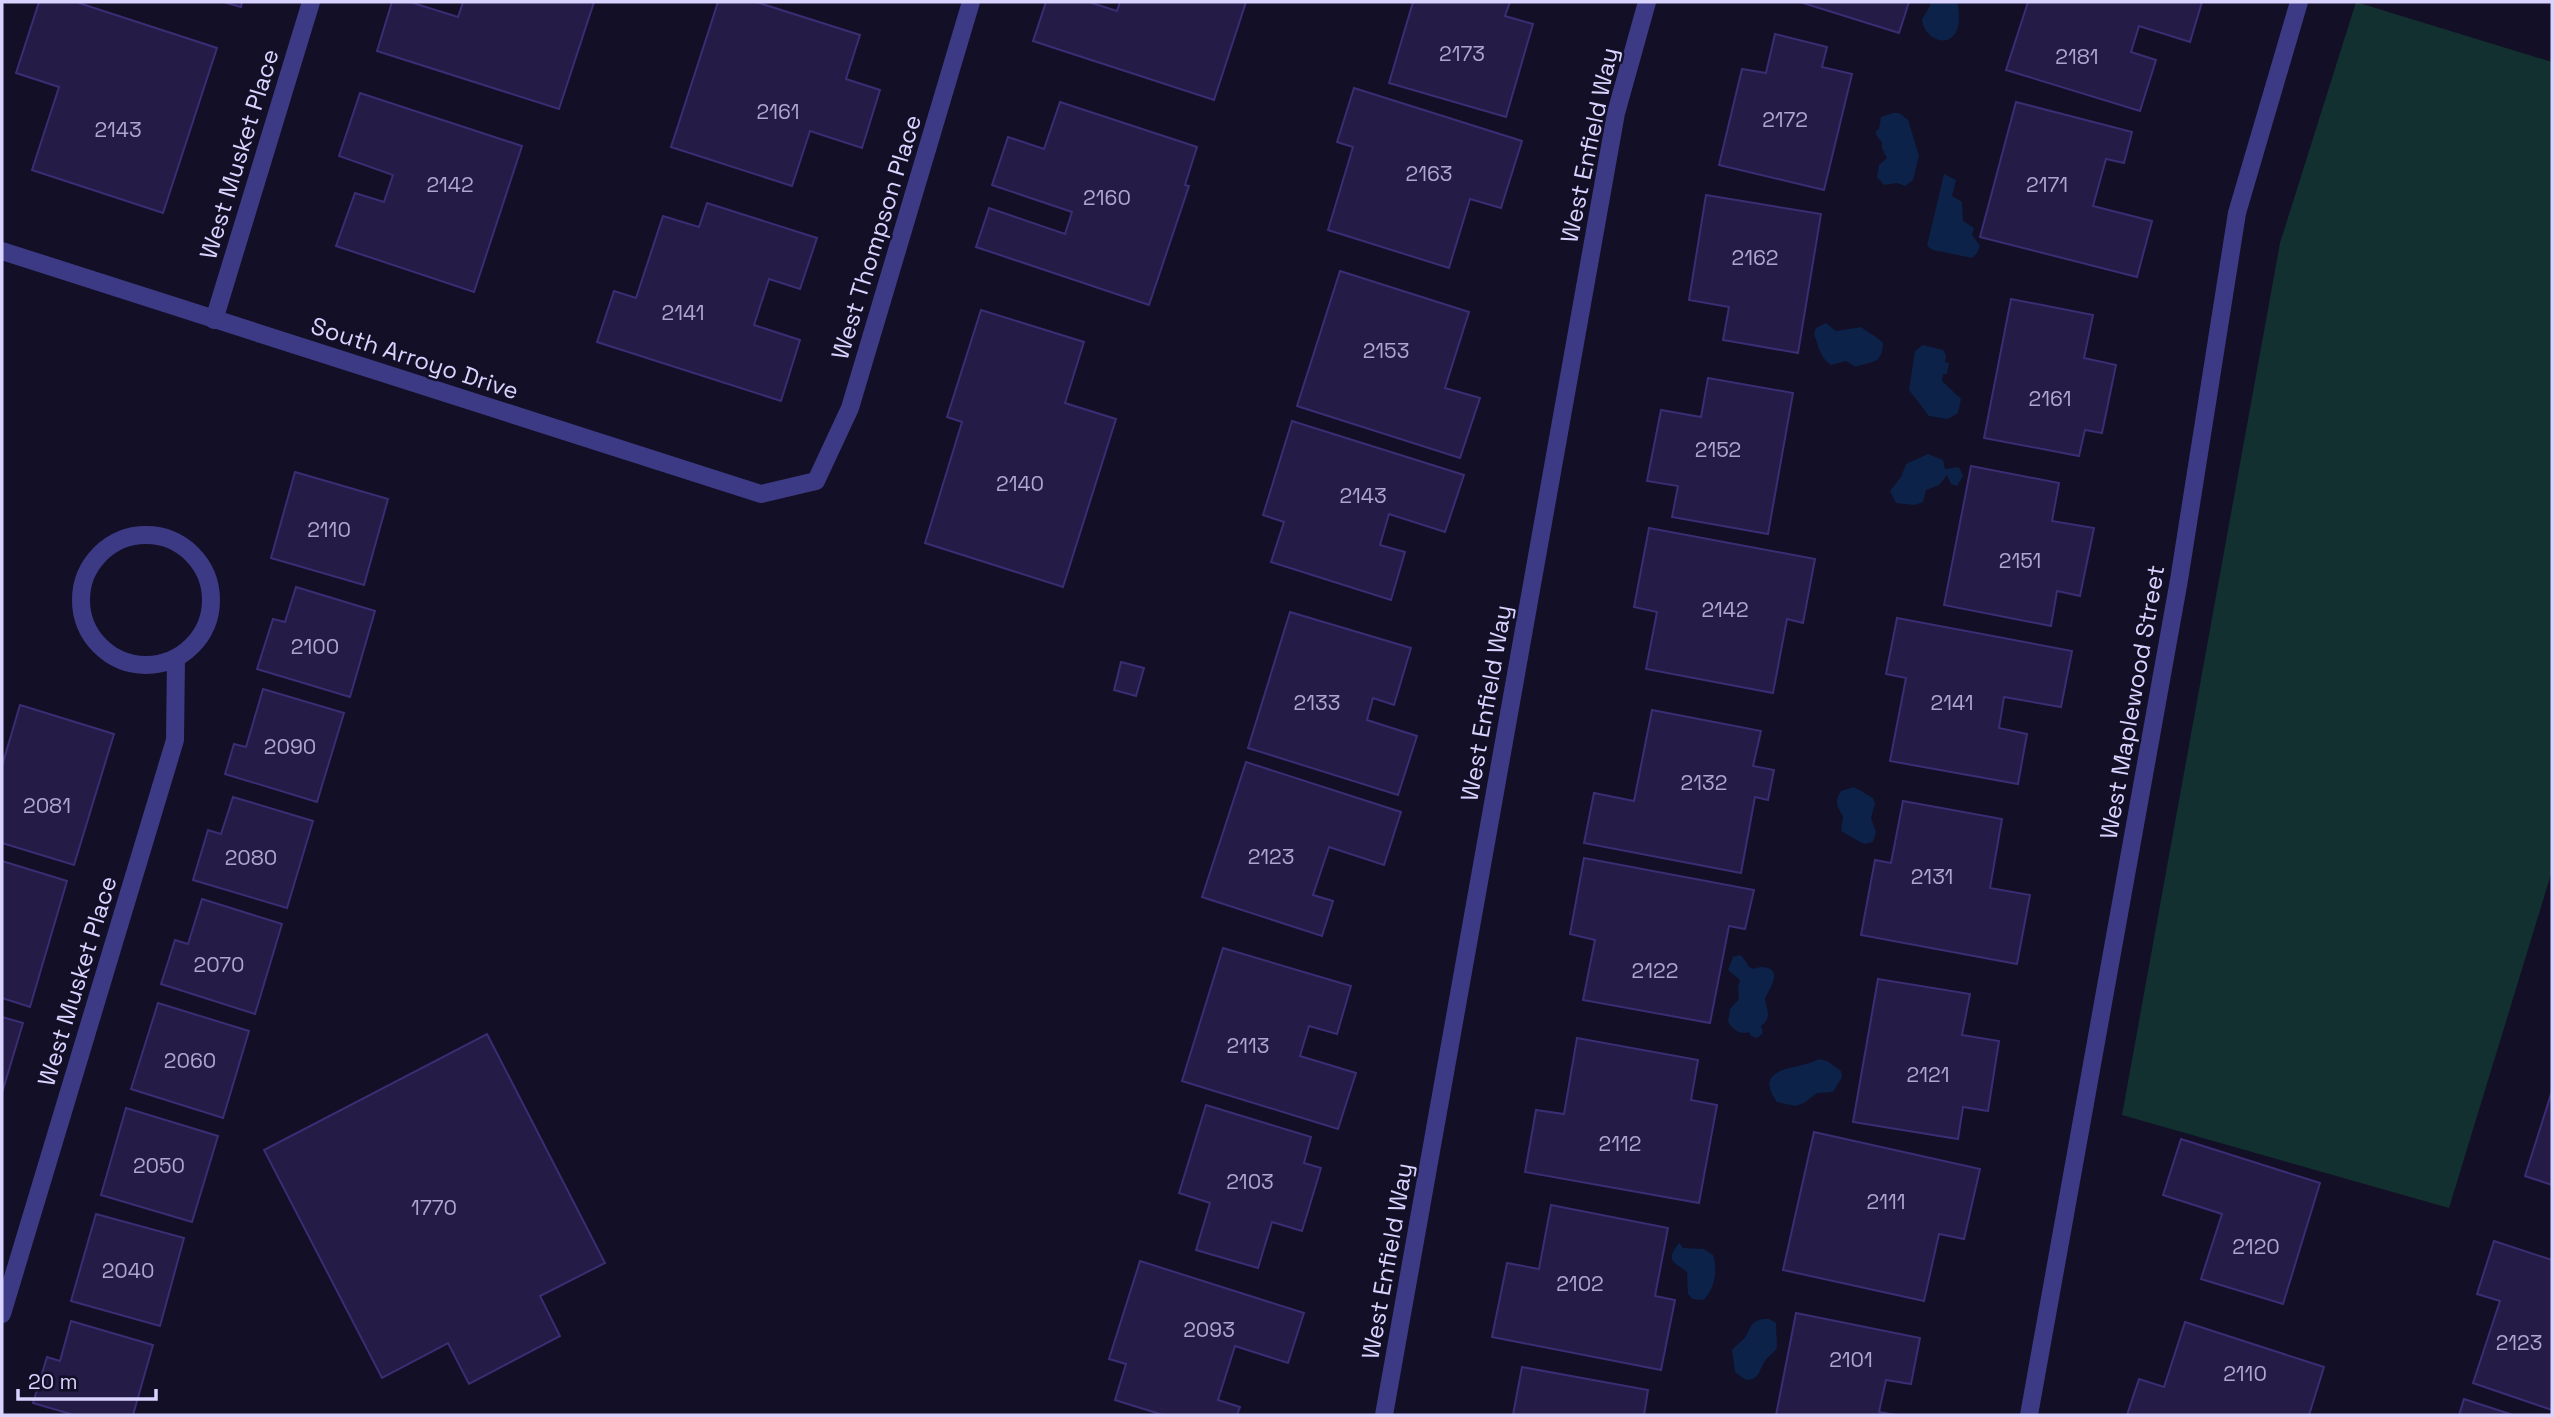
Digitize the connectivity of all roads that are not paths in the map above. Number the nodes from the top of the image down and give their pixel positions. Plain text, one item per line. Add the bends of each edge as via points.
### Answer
1 (311, 2) edge
2 (971, 2) edge
3 (1647, 2) edge
4 (2299, 2) edge
5 (2, 251) edge
6 (214, 320) junction
7 (816, 481) joint
8 (176, 658) junction
9 (2, 1314) edge
10 (1384, 1415) edge
11 (2029, 1415) edge

1 - 6 street, West Musket Place
2 - 7 street, West Thompson Place via 850,408
3 - 10 street, West Enfield Way via 1616,113
4 - 11 street, West Maplewood Street via 2237,213 2179,580
5 - 6 street, South Arroyo Drive
6 - 7 street, South Arroyo Drive via 761,494
8 - 8 street via 193,645 211,607 201,565 187,549 148,534 107,548 92,563 84,583 81,604 86,625 114,657 135,664
8 - 9 street, West Musket Place via 175,740

